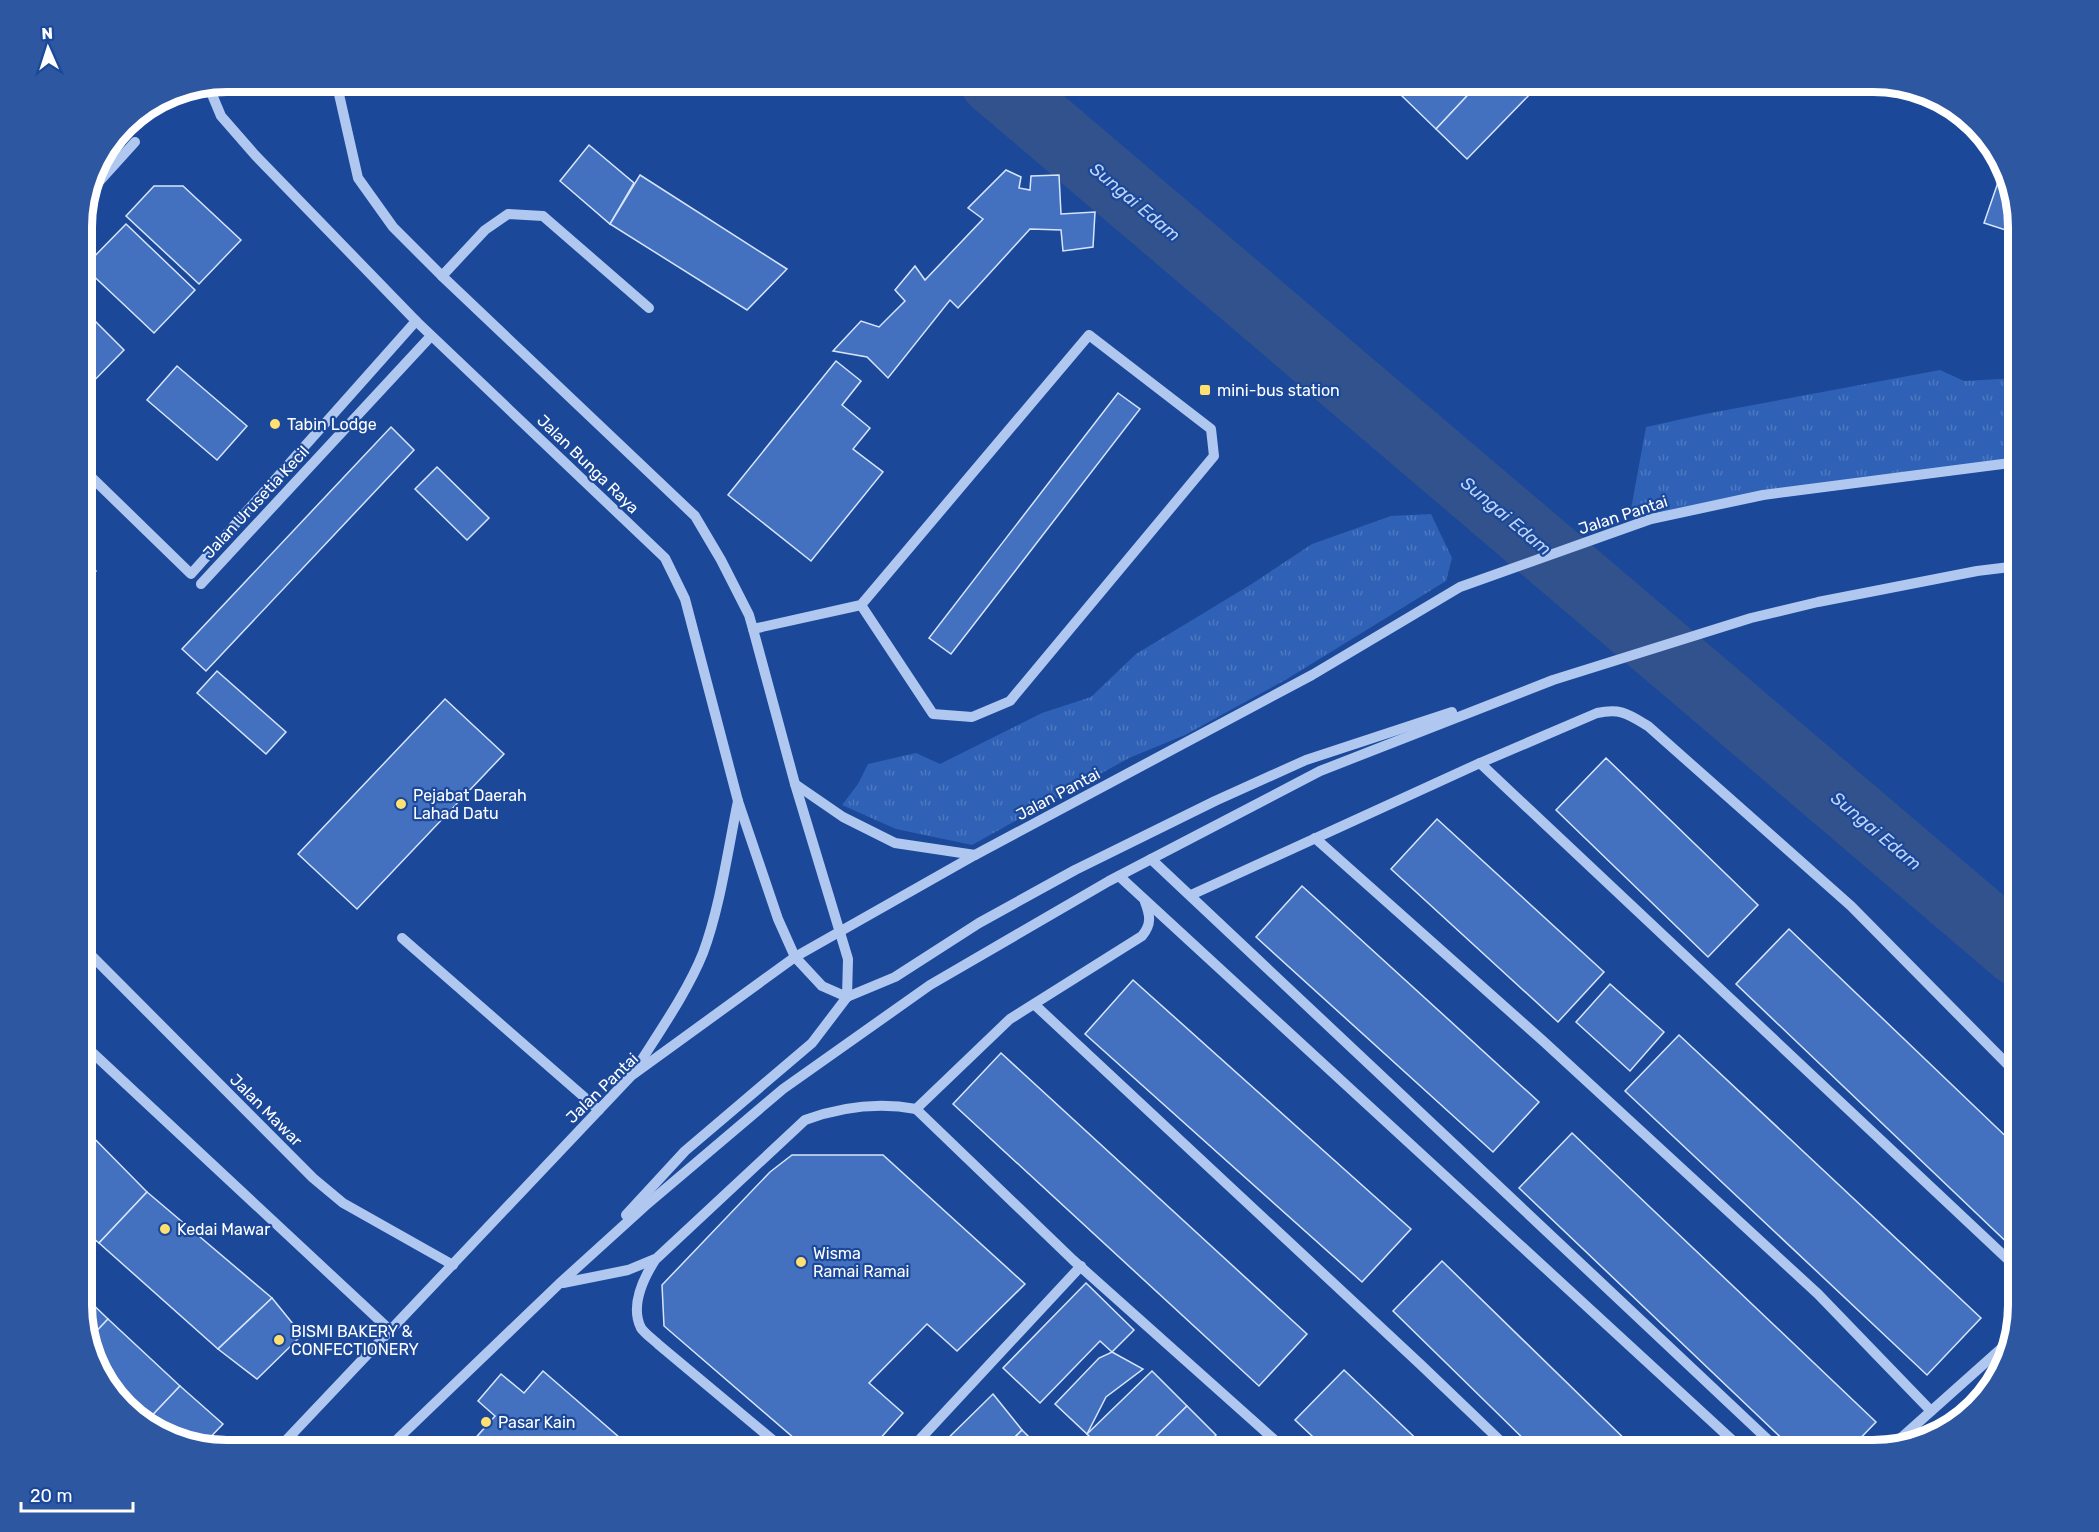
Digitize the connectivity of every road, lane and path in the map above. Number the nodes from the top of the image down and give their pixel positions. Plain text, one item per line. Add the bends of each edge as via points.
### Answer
1 (338, 92) edge
2 (211, 93) edge
3 (135, 142) dead end
4 (100, 181) edge
5 (442, 276) junction
6 (649, 308) dead end
7 (416, 321) junction
8 (431, 336) junction
9 (2008, 463) edge
10 (92, 478) edge
11 (2008, 567) edge
12 (201, 584) dead end
13 (861, 605) junction
14 (753, 629) junction
15 (1552, 680) junction
16 (1480, 763) junction
17 (795, 784) junction
18 (738, 801) junction
19 (1315, 838) junction
20 (975, 855) junction
21 (1151, 859) junction
22 (1119, 876) junction
23 (1191, 895) junction
24 (1144, 900) junction
25 (840, 931) junction
26 (402, 938) dead end
27 (92, 956) edge
28 (795, 957) junction
29 (846, 997) junction
30 (1035, 1005) junction
31 (92, 1052) edge
32 (2008, 1065) edge
33 (631, 1076) junction
34 (916, 1109) junction
35 (600, 1110) junction
36 (657, 1258) junction
37 (2008, 1260) edge
38 (581, 1264) junction
39 (453, 1265) junction
40 (1081, 1266) junction
41 (559, 1284) junction
42 (390, 1331) junction
43 (2000, 1350) edge
44 (1931, 1411) junction
45 (1902, 1437) edge
46 (286, 1441) edge
47 (395, 1441) edge
48 (774, 1441) edge
49 (918, 1441) edge
50 (1276, 1441) edge
51 (1500, 1441) edge
52 (1733, 1441) edge
53 (1769, 1441) edge

1 - 5 street via 358,178 393,226
2 - 7 street, Jalan Bunga Raya via 221,116 255,155
3 - 4 street
5 - 6 street via 485,230 508,214 543,216
5 - 14 street via 695,516 721,560
7 - 8 street, Jalan Bunga Raya
7 - 10 street, Jalan Urusetia Kecil via 191,574
8 - 12 street, Jalan Urusetia Kecil
8 - 18 street, Jalan Bunga Raya via 665,558 686,599
9 - 20 street, Jalan Pantai via 1763,495 1651,519 1460,587 1312,675
11 - 15 street via 1750,618
13 - 13 street via 1089,335 1211,429 1214,456 1010,700 972,717 933,714
13 - 14 street
14 - 17 street
15 - 21 street via 1320,771
15 - 29 street via 1306,759 1075,870 979,923 895,977
16 - 19 street
16 - 32 street via 1597,713 1627,713 1648,726 1851,906
16 - 37 street
17 - 20 street via 843,817 895,843
17 - 25 street
18 - 28 street, Jalan Bunga Raya
18 - 33 street via 703,953
19 - 23 street
19 - 44 street via 1818,1294
20 - 25 street, Jalan Pantai
21 - 22 street
21 - 23 street
22 - 24 street
22 - 38 street via 930,985 783,1089
23 - 53 street
24 - 30 street via 1150,918 1142,936
24 - 52 street
25 - 28 street, Jalan Pantai
25 - 29 street via 848,959
26 - 35 street
27 - 39 street, Jalan Mawar via 313,1178 343,1203
28 - 29 street, Jalan Bunga Raya via 822,986
28 - 33 street, Jalan Pantai
29 - 38 street via 812,1043 685,1150
30 - 34 street via 1010,1019
30 - 51 street
31 - 42 street
33 - 35 street, Jalan Pantai
34 - 36 street via 873,1105 826,1112 805,1120
34 - 40 street
35 - 39 street, Jalan Pantai
36 - 41 street via 628,1270
36 - 48 street via 639,1290 637,1310 642,1329
38 - 41 street
39 - 42 street, Jalan Pantai
40 - 49 street
40 - 50 street
41 - 47 street
42 - 46 street, Jalan Pantai
43 - 44 street
44 - 45 street

